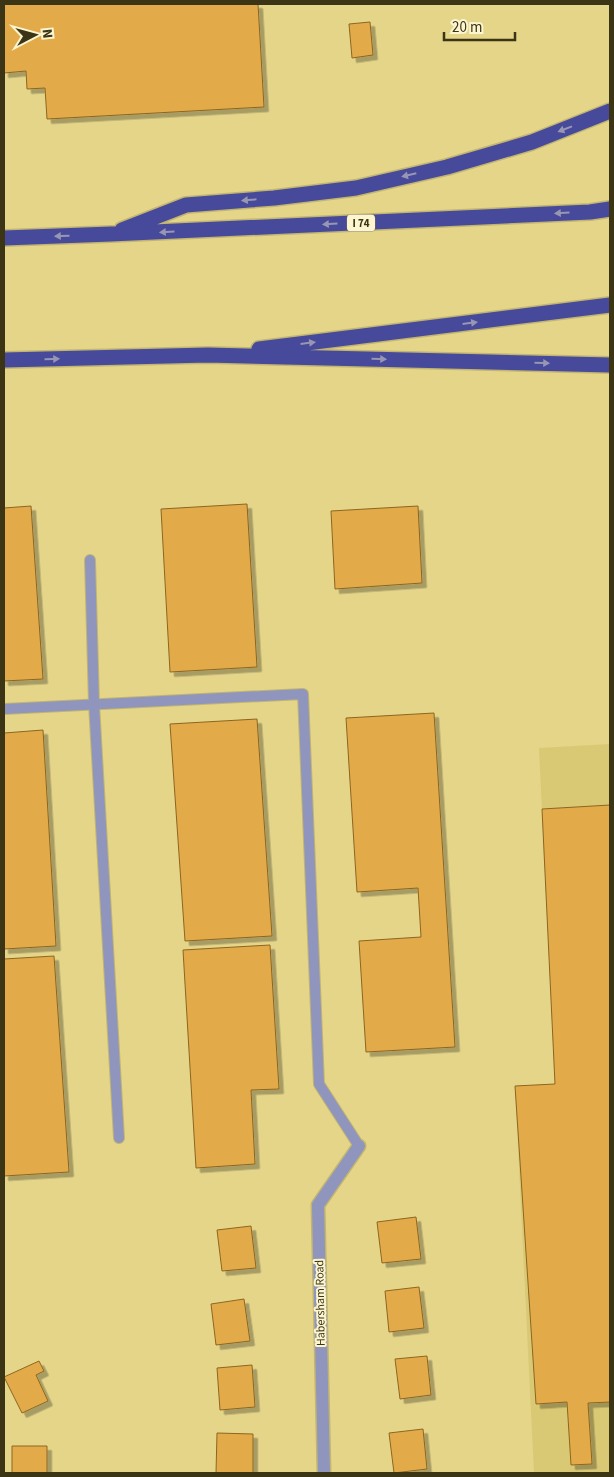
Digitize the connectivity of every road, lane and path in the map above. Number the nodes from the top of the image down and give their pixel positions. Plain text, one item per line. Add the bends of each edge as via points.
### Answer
1 (610, 111) edge
2 (610, 209) edge
3 (111, 234) junction
4 (4, 238) edge
5 (610, 305) edge
6 (208, 355) junction
7 (4, 360) edge
8 (610, 365) edge
9 (90, 560) dead end
10 (94, 704) junction
11 (4, 709) edge
12 (119, 1138) dead end
13 (359, 1146) joint
14 (324, 1473) edge

1 -> 3 highway via 532,142 447,167 356,188 186,205
2 -> 3 highway, I 74
3 -> 4 highway, I 74
6 -> 5 highway
7 -> 6 highway
6 -> 8 highway
9 - 10 lane
10 - 11 lane
10 - 12 lane
10 - 13 lane via 303,694 319,1084
13 - 14 street, Habersham Road via 318,1205

